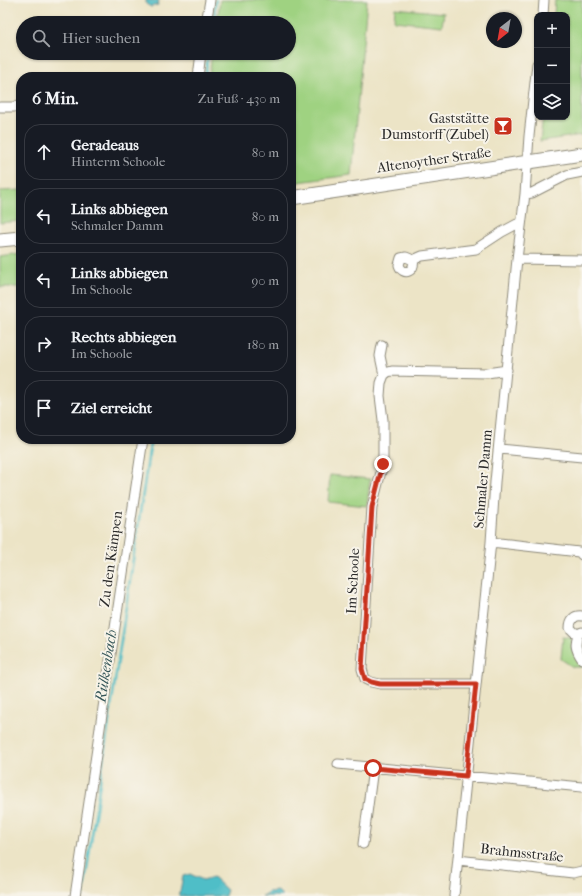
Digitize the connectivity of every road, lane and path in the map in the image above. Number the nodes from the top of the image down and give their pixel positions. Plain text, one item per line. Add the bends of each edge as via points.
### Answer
1 (210, 0) edge
2 (544, 0) edge
3 (543, 12) edge
4 (207, 16) edge
5 (201, 60) edge
6 (199, 72) edge
7 (535, 84) edge
8 (16, 106) edge
9 (0, 107) edge
10 (582, 154) edge
11 (527, 163) junction
12 (582, 172) edge
13 (525, 194) junction
14 (296, 197) edge
15 (521, 225) junction
16 (16, 238) edge
17 (0, 240) edge
18 (517, 259) junction
19 (412, 260) dead end
20 (582, 260) edge
21 (382, 345) dead end
22 (507, 370) junction
23 (384, 375) junction
24 (142, 444) edge
25 (500, 449) junction
26 (582, 457) edge
27 (491, 542) junction
28 (582, 555) edge
29 (582, 615) edge
30 (580, 633) edge
31 (582, 659) edge
32 (476, 684) junction
33 (338, 764) dead end
34 (373, 768) junction
35 (466, 776) junction
36 (582, 787) edge
37 (363, 844) dead end
38 (458, 860) junction
39 (582, 871) edge
40 (76, 896) edge
41 (454, 896) edge

1 - 4 street
2 - 3 street
5 - 6 street
7 - 11 street, Schmaler Damm
8 - 9 street
10 - 11 main road, Altenoyther Straße
11 - 13 street, Schmaler Damm
11 - 14 main road, Altenoyther Straße
12 - 13 street via 562,177 532,193
13 - 15 street, Schmaler Damm
15 - 18 street, Schmaler Damm
15 - 19 street via 517,224 476,249 422,256
16 - 17 main road
18 - 20 street
18 - 22 street, Schmaler Damm
21 - 23 street, Im Schoole via 380,356
22 - 23 street via 487,373 392,371
22 - 25 street, Schmaler Damm
23 - 32 street, Im Schoole via 380,396 383,464 372,507 362,669 365,679 380,684
24 - 40 street, Zu den Kämpen
25 - 26 street
25 - 27 street, Schmaler Damm
27 - 28 street via 579,552
27 - 32 street, Schmaler Damm
29 - 30 street via 572,618 570,623 570,628
30 - 31 street via 575,644
32 - 35 street, Schmaler Damm
33 - 34 street
34 - 35 street
34 - 37 street
35 - 36 street
35 - 38 street, Schmaler Damm
38 - 39 street, Brahmsstraße via 573,873
38 - 41 street, Schmaler Damm

